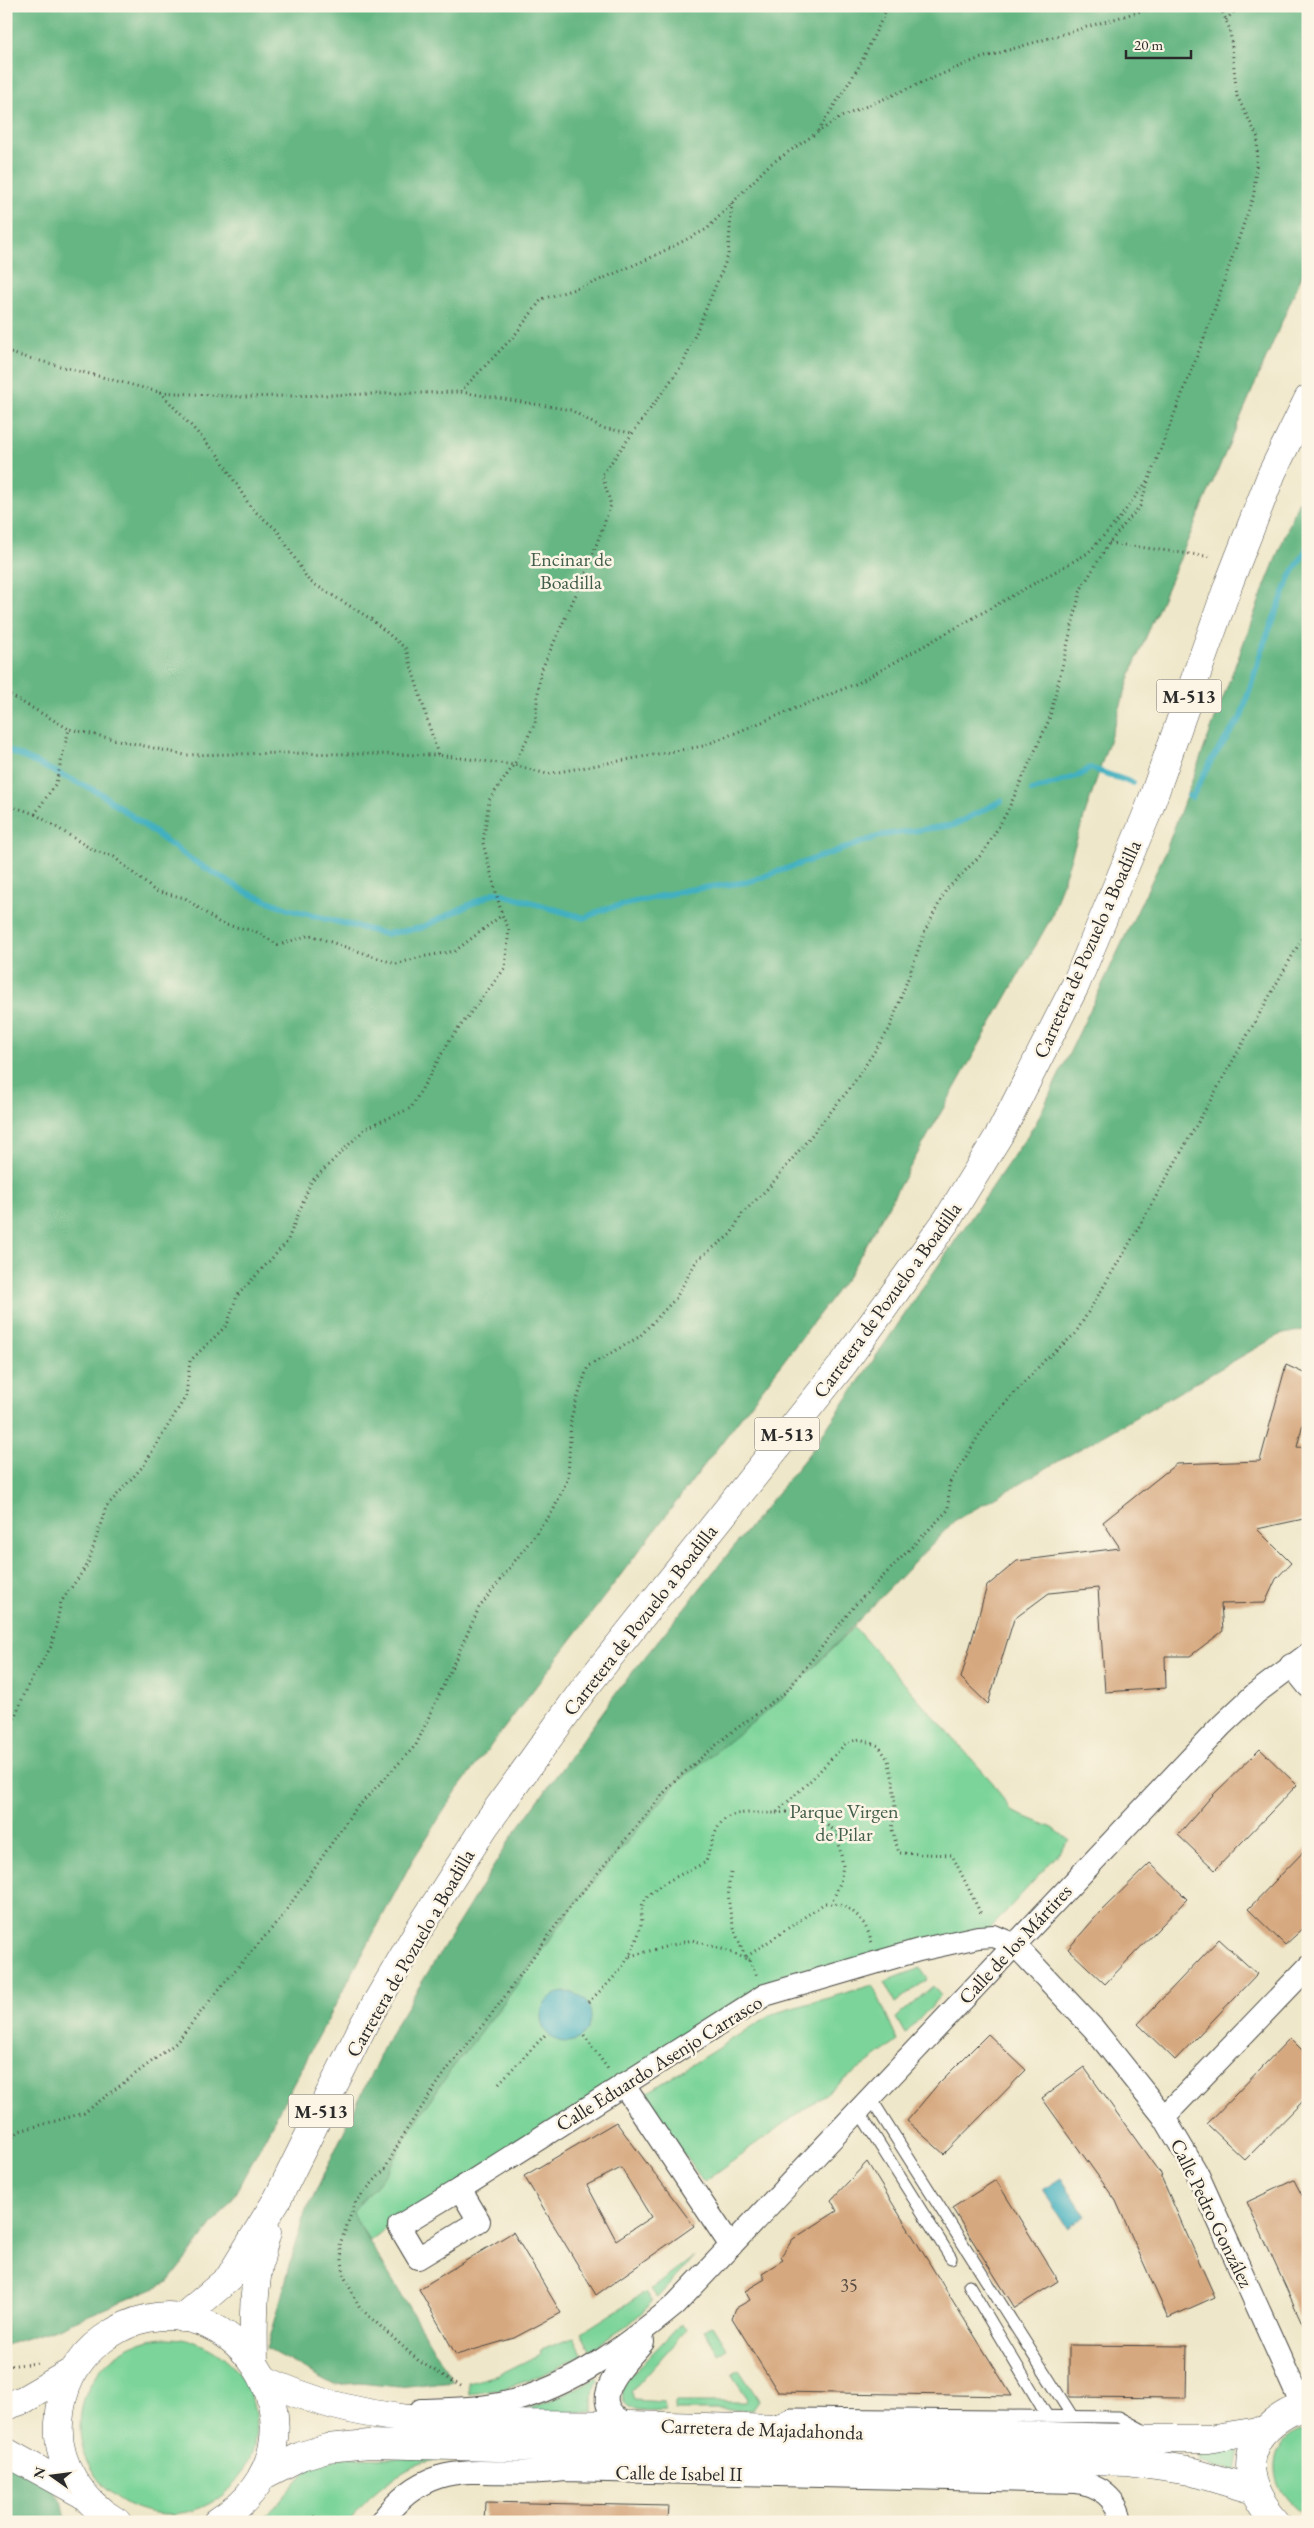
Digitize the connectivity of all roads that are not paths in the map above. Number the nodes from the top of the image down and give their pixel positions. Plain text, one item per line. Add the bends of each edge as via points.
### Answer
1 (1308, 399) edge
2 (1300, 1659) edge
3 (1308, 1686) edge
4 (1015, 1945) junction
5 (1308, 1967) edge
6 (622, 2085) junction
7 (864, 2103) junction
8 (1164, 2117) junction
9 (460, 2189) dead end
10 (278, 2198) junction
11 (731, 2246) junction
12 (951, 2258) dead end
13 (969, 2285) dead end
14 (674, 2305) junction
15 (182, 2318) junction
16 (73, 2371) junction
17 (259, 2371) junction
18 (326, 2404) junction
19 (6, 2406) edge
20 (1305, 2408) edge
21 (1047, 2416) junction
22 (1072, 2416) junction
23 (629, 2425) junction
24 (760, 2429) junction
25 (1265, 2430) junction
26 (1162, 2439) junction
27 (485, 2446) junction
28 (6, 2452) edge
29 (1043, 2459) junction
30 (565, 2470) junction
31 (262, 2476) junction
32 (995, 2482) junction
33 (1254, 2490) junction
34 (91, 2508) edge
35 (117, 2522) edge
36 (217, 2522) edge
37 (381, 2522) edge
38 (1121, 2522) edge
39 (1276, 2522) edge

1 - 10 main road, Carretera de Pozuelo a Boadilla / M-513 via 1272,473 1145,818 1075,986 1001,1132 947,1220 844,1363 582,1690 485,1826 364,2024
2 - 3 street
2 - 4 street, Calle de los Mártires via 1222,1725
4 - 6 street, Calle Eduardo Asenjo Carrasco via 994,1936 978,1937 919,1950 765,1995
4 - 7 street, Calle de los Mártires
4 - 8 street, Calle Pedro González via 1094,2029
5 - 8 street
6 - 9 street, Calle Eduardo Asenjo Carrasco
6 - 11 street
7 - 11 street, Calle de los Mártires
7 - 12 lane
7 - 22 lane
8 - 20 street, Calle Pedro González via 1197,2173
10 - 15 main road, Carretera de Pozuelo a Boadilla / M-513 via 229,2278
10 - 17 main road, Carretera de Pozuelo a Boadilla / M-513 via 258,2262 253,2309
11 - 14 street, Calle de los Mártires
13 - 21 lane
14 - 18 street, Calle de los Mártires via 623,2347 569,2379 511,2402 465,2408 380,2410
14 - 23 street, Calle de los Mártires via 608,2389 606,2404 609,2412 615,2419
15 - 16 main road, M-513 via 146,2319 128,2324 97,2343
15 - 17 main road, M-513 via 222,2332 240,2345
16 - 19 main road via 23,2400
16 - 34 main road, M-513 via 60,2407 60,2444 65,2463
17 - 18 main road, Carretera de Majadahonda via 294,2394
17 - 31 main road, M-513 via 272,2399 275,2418 270,2457
18 - 23 main road, Carretera de Majadahonda via 426,2422
20 - 25 main road via 1285,2414
21 - 22 lane
21 - 24 lane via 791,2414
22 - 26 lane via 1119,2417
23 - 24 main road, Carretera de Majadahonda
24 - 26 main road, Carretera de Majadahonda
25 - 26 main road, Carretera de Majadahonda via 1208,2439
25 - 33 main road via 1253,2449 1250,2467
27 - 29 main road, Carretera de Majadahonda
27 - 30 lane via 520,2453
27 - 31 main road, Carretera de Majadahonda via 369,2444 327,2448 301,2456
28 - 34 main road
29 - 32 street, Calle de Isabel II
29 - 33 main road, Carretera de Majadahonda via 1127,2462 1190,2471
30 - 32 street, Calle de Isabel II
30 - 37 street, Calle de Isabel II via 542,2474 470,2470 445,2474 411,2490 395,2502
31 - 36 main road, M-513 via 243,2502
32 - 38 street, Calle de Isabel II via 1088,2484 1113,2500
33 - 39 main road
34 - 35 main road, M-513

